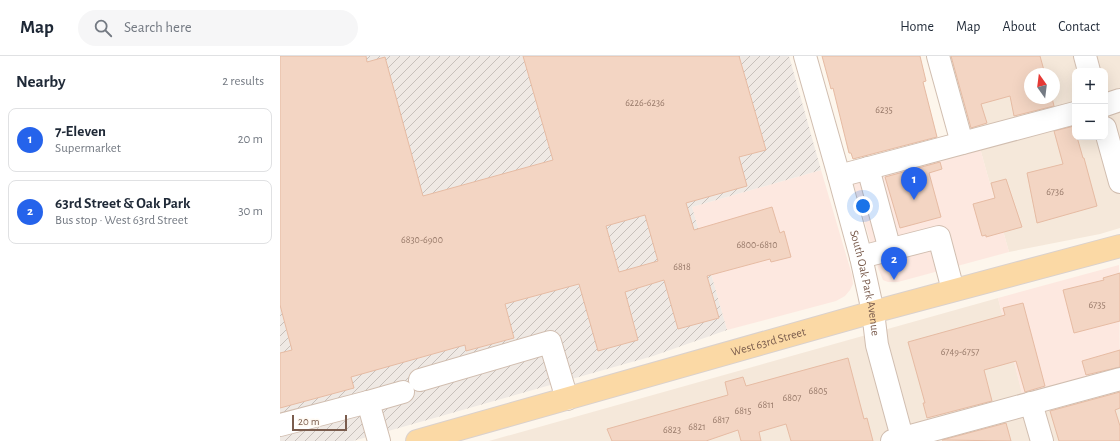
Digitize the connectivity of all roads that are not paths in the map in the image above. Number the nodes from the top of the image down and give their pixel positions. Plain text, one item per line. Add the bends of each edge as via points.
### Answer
1 (805, 56) edge
2 (938, 56) edge
3 (1085, 56) edge
4 (1088, 68) edge
5 (1120, 100) edge
6 (1108, 104) edge
7 (1072, 114) edge
8 (1108, 139) edge
9 (962, 143) junction
10 (868, 168) junction
11 (840, 176) junction
12 (1120, 182) edge
13 (1120, 246) edge
14 (890, 250) junction
15 (861, 258) junction
16 (953, 290) junction
17 (873, 312) junction
18 (1120, 378) edge
19 (567, 399) junction
20 (368, 402) junction
21 (1031, 403) junction
22 (280, 425) edge
23 (899, 440) edge
24 (379, 441) edge
25 (417, 441) edge
26 (1042, 441) edge

1 - 11 street, South Oak Park Avenue
2 - 9 street
3 - 4 street
5 - 6 street
7 - 9 street
8 - 12 street
9 - 10 street
10 - 11 street
10 - 14 street
11 - 15 street, South Oak Park Avenue
13 - 16 main road, West 63rd Street
14 - 15 street
14 - 16 street via 939,237
15 - 17 street, South Oak Park Avenue
16 - 17 main road, West 63rd Street
17 - 19 main road, West 63rd Street
17 - 23 street, South Oak Park Avenue via 877,345
18 - 21 street
19 - 20 street via 550,342
19 - 25 main road, West 63rd Street
20 - 22 street
20 - 24 street
21 - 23 street
21 - 26 street

